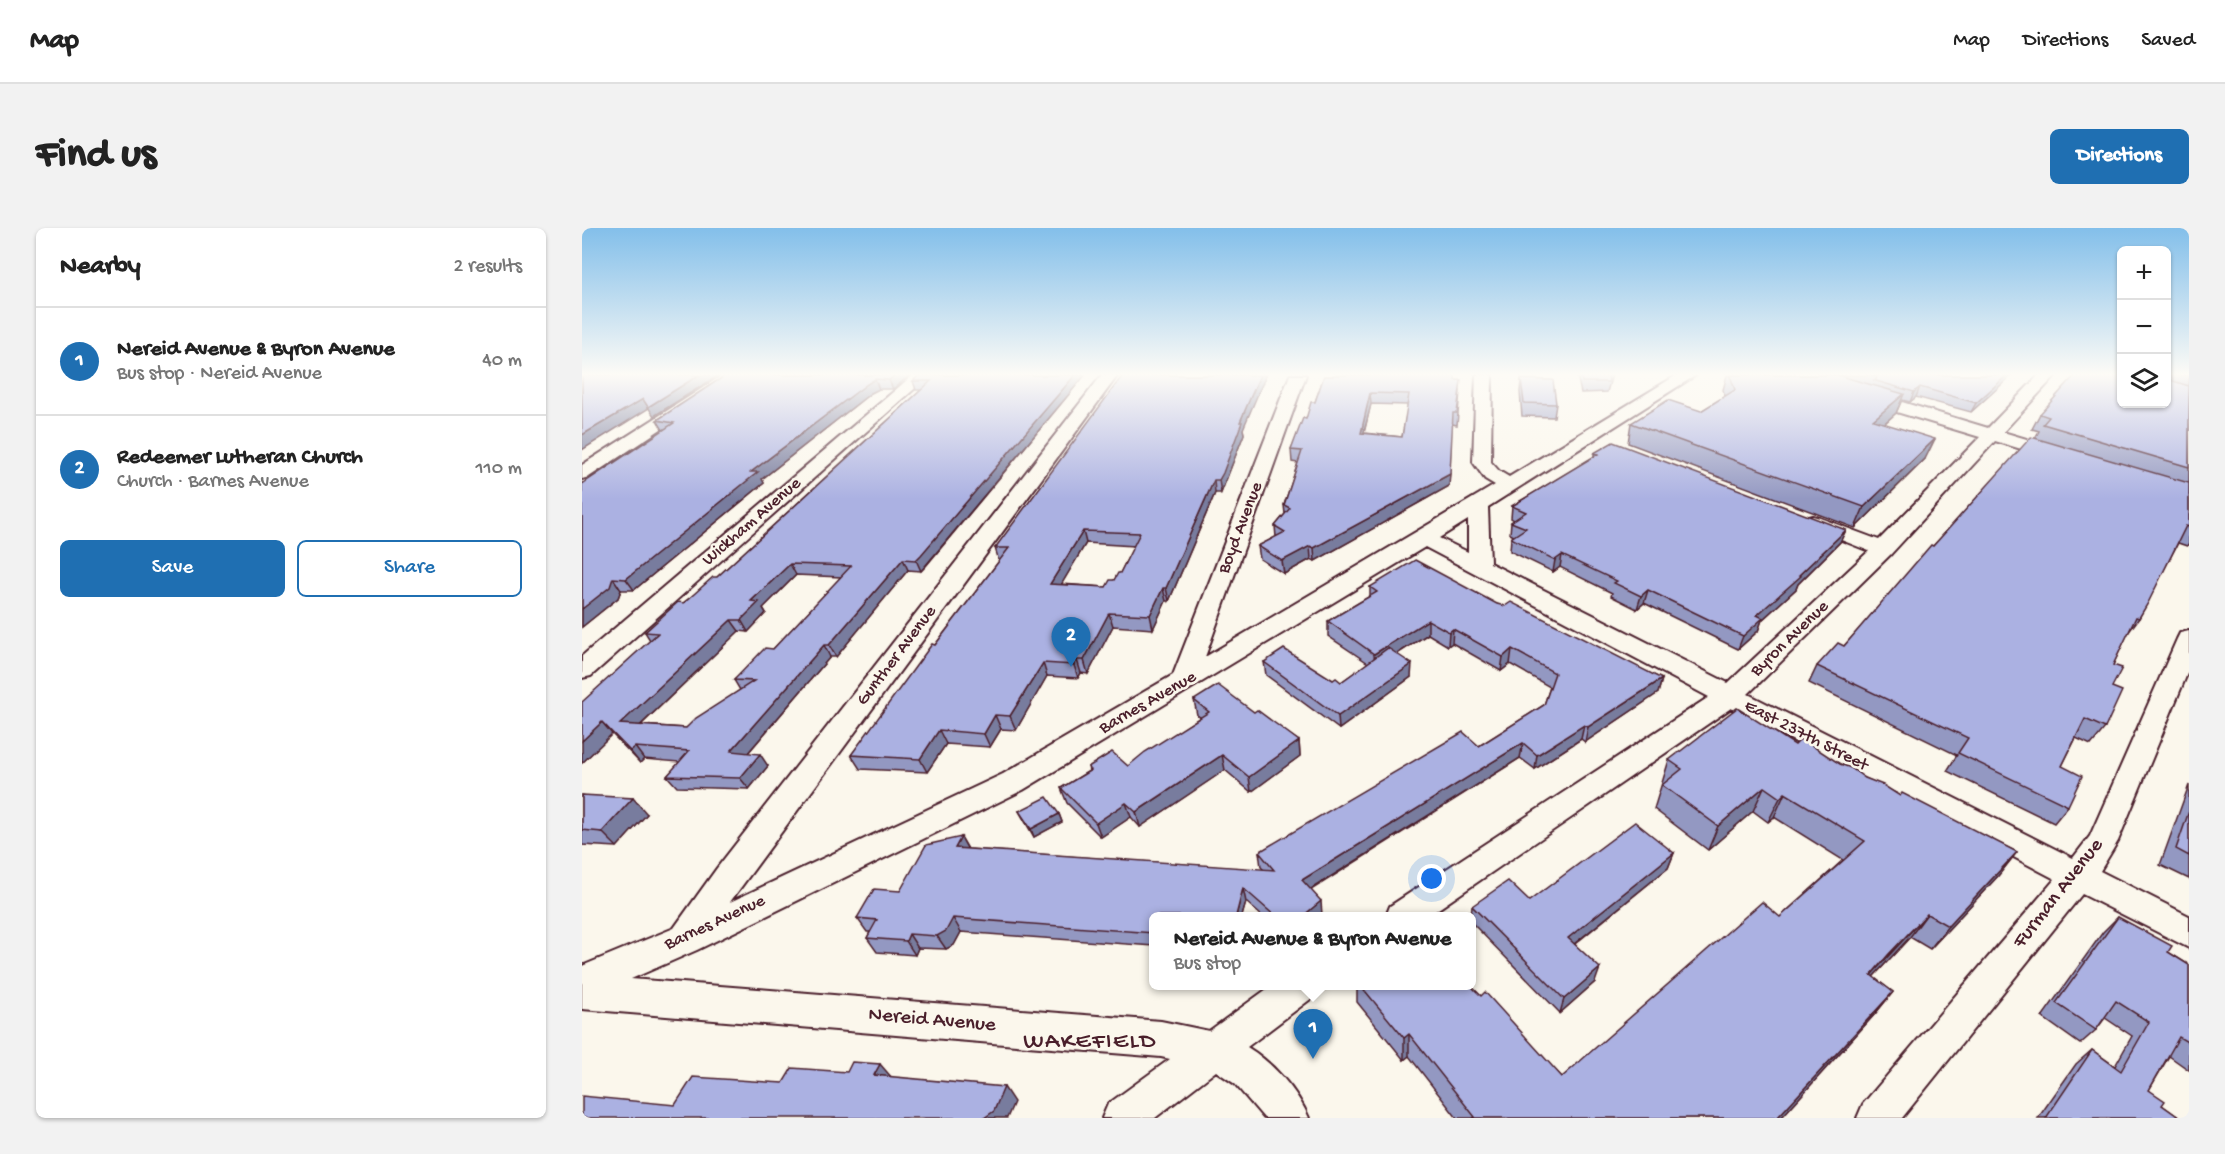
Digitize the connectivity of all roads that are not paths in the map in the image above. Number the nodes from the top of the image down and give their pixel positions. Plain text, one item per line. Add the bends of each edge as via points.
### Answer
1 (670, 417) edge
2 (874, 417) edge
3 (1078, 417) edge
4 (1282, 417) edge
5 (1483, 417) edge
6 (1619, 417) edge
7 (1933, 417) edge
8 (2008, 417) edge
9 (1991, 434) junction
10 (1587, 436) junction
11 (1614, 446) edge
12 (2079, 461) edge
13 (582, 473) edge
14 (1508, 485) junction
15 (1478, 503) junction
16 (1794, 515) edge
17 (1424, 538) junction
18 (1883, 549) junction
19 (1479, 565) junction
20 (2189, 639) edge
21 (582, 670) edge
22 (1183, 682) junction
23 (1730, 696) junction
24 (2079, 876) junction
25 (1408, 912) edge
26 (2189, 933) edge
27 (685, 939) junction
28 (582, 983) edge
29 (1293, 990) edge
30 (582, 992) edge
31 (1212, 1049) junction
32 (1122, 1118) edge
33 (1288, 1118) edge
34 (1877, 1118) edge

1 - 13 street
2 - 21 street, Wickham Avenue
3 - 27 street, Gunther Avenue
4 - 22 street, Boyd Avenue
5 - 14 street via 1482,462 1492,475
6 - 10 street, Barnes Avenue
7 - 9 street
8 - 9 street, Byron Avenue
9 - 12 street
9 - 18 street, Byron Avenue
10 - 11 street
10 - 14 street, Barnes Avenue
14 - 15 street, Barnes Avenue
15 - 17 street, Barnes Avenue
15 - 19 street
16 - 18 street
17 - 19 street, East 237th Street
17 - 22 street, Barnes Avenue
18 - 23 street, Byron Avenue
19 - 23 street, East 237th Street
20 - 24 street, Furman Avenue via 2103,841
22 - 27 street, Barnes Avenue via 1013,782
23 - 24 street, East 237th Street
23 - 25 street, Byron Avenue
24 - 26 street, East 237th Street
24 - 34 street, Furman Avenue
27 - 28 street, Barnes Avenue
29 - 31 street
30 - 31 street, Nereid Avenue via 1161,1040
31 - 32 street
31 - 33 street, Nereid Avenue via 1242,1064

